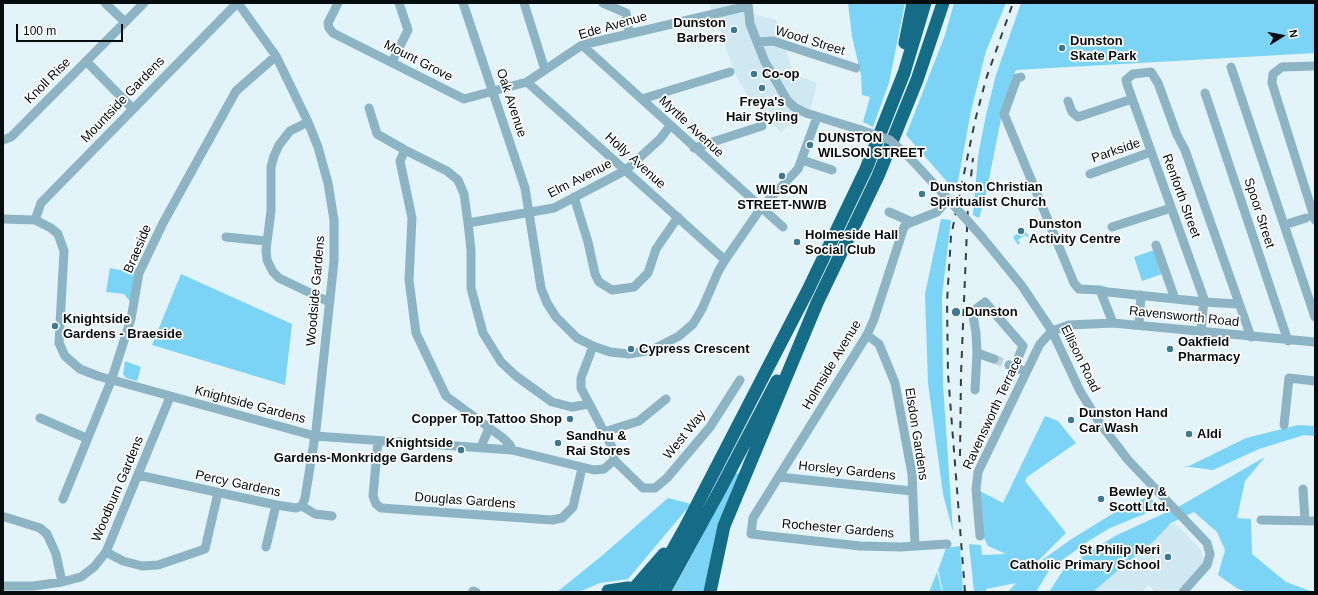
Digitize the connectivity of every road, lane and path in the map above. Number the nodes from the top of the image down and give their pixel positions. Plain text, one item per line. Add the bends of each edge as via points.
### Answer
1 (105, 3) edge
2 (144, 3) edge
3 (237, 3) edge
4 (338, 3) edge
5 (399, 3) edge
6 (463, 3) edge
7 (524, 3) edge
8 (603, 3) edge
9 (913, 3) edge
10 (925, 3) edge
11 (938, 3) edge
12 (943, 3) edge
13 (748, 5) edge
14 (124, 22) junction
15 (629, 33) junction
16 (757, 42) junction
17 (582, 46) junction
18 (276, 56) junction
19 (86, 61) junction
20 (392, 62) junction
21 (1315, 66) edge
22 (1231, 67) dead end
23 (856, 68) dead end
24 (545, 70) junction
25 (730, 72) dead end
26 (1021, 77) dead end
27 (917, 80) junction
28 (528, 82) junction
29 (494, 90) junction
30 (1205, 93) dead end
31 (642, 99) junction
32 (1132, 99) junction
33 (1068, 101) dead end
34 (369, 108) dead end
35 (133, 109) junction
36 (817, 117) junction
37 (308, 122) junction
38 (670, 126) junction
39 (762, 126) dead end
40 (884, 126) junction
41 (3, 140) edge
42 (694, 148) junction
43 (405, 150) junction
44 (1151, 152) junction
45 (802, 160) junction
46 (626, 170) junction
47 (832, 170) dead end
48 (1090, 174) dead end
49 (574, 197) junction
50 (948, 199) junction
51 (761, 208) junction
52 (1171, 208) junction
53 (530, 212) junction
54 (889, 212) dead end
55 (678, 216) junction
56 (1312, 217) edge
57 (3, 219) edge
58 (35, 220) junction
59 (912, 222) junction
60 (468, 223) junction
61 (1284, 225) junction
62 (783, 227) dead end
63 (1112, 227) dead end
64 (226, 237) dead end
65 (266, 241) junction
66 (1156, 245) dead end
67 (725, 260) junction
68 (1100, 290) junction
69 (1141, 297) junction
70 (1175, 299) junction
71 (329, 302) junction
72 (1204, 302) junction
73 (1239, 304) junction
74 (814, 311) junction
75 (1315, 317) edge
76 (1113, 323) junction
77 (1139, 325) junction
78 (1052, 331) junction
79 (1201, 331) junction
80 (867, 335) junction
81 (1251, 337) junction
82 (1288, 341) junction
83 (1315, 342) edge
84 (593, 346) junction
85 (977, 353) junction
86 (1018, 358) dead end
87 (994, 360) tunnel mouth
88 (1009, 365) tunnel mouth
89 (1026, 372) junction
90 (740, 380) dead end
91 (111, 381) junction
92 (1315, 381) edge
93 (975, 390) dead end
94 (170, 397) junction
95 (666, 399) dead end
96 (589, 404) junction
97 (40, 418) dead end
98 (1284, 426) dead end
99 (489, 428) junction
100 (604, 432) junction
101 (315, 436) junction
102 (86, 438) junction
103 (378, 441) junction
104 (481, 447) junction
105 (512, 450) junction
106 (614, 460) junction
107 (582, 468) junction
108 (138, 475) junction
109 (779, 477) junction
110 (1303, 490) dead end
111 (912, 491) junction
112 (218, 493) junction
113 (63, 499) dead end
114 (276, 505) junction
115 (302, 506) junction
116 (332, 516) dead end
117 (6, 517) dead end
118 (1261, 520) dead end
119 (1305, 521) junction
120 (1315, 521) edge
121 (685, 528) junction
122 (751, 534) joint
123 (980, 536) dead end
124 (947, 544) dead end
125 (915, 546) junction
126 (266, 547) dead end
127 (106, 552) junction
128 (62, 582) junction
129 (3, 586) edge
130 (606, 591) edge
131 (631, 592) edge
132 (649, 592) edge
133 (653, 592) edge
134 (664, 592) edge
135 (710, 592) edge
136 (1183, 592) edge

1 - 14 street
2 - 14 street, Knoll Rise
3 - 18 street, Woodside Gardens
3 - 35 street, Mountside Gardens
4 - 20 street, Mount Grove via 328,23 333,33
5 - 20 street via 408,30
6 - 29 street, Oak Avenue
7 - 24 street
8 - 15 street via 626,13
9 - 40 highway via 908,33
10 - 40 highway via 904,73
11 - 27 highway
12 - 27 highway
13 - 15 street, Ede Avenue
13 - 16 street via 750,24
14 - 19 street, Knoll Rise
15 - 17 street, Ede Avenue
16 - 23 street, Wood Street via 773,41
16 - 36 street via 782,93 794,106
17 - 24 street, Ede Avenue
17 - 31 street, Myrtle Avenue
18 - 37 street, Woodside Gardens
18 - 91 street, Braeside via 236,91 163,223 139,272 131,319
19 - 35 street
19 - 41 street, Knoll Rise via 11,137
20 - 29 street, Mount Grove via 464,99
21 - 56 street via 1282,67 1273,74 1272,84
22 - 61 street
24 - 28 street, Ede Avenue
25 - 31 street
26 - 68 street via 1017,78 1004,114 1074,283 1079,289
27 - 74 highway via 878,176
28 - 29 street, Ede Avenue
28 - 46 street, Holly Avenue
29 - 53 street, Oak Avenue
30 - 82 street, Spoor Street
31 - 38 street, Myrtle Avenue
32 - 33 street via 1078,117 1072,112
32 - 44 street, Renforth Street
32 - 73 street, Renforth Street via 1126,80 1133,74 1151,72 1158,83 1185,150
34 - 43 street via 378,134
35 - 58 street, Mountside Gardens via 41,203
36 - 45 street
36 - 50 street, Ellison Road, bridge via 890,140 910,157
37 - 65 street via 290,131 274,156 271,167 271,211
37 - 71 street, Woodside Gardens via 328,183 334,220 334,261
38 - 42 street, Myrtle Avenue
38 - 46 street, Elm Avenue via 660,139
39 - 42 street
40 - 121 highway via 808,290
42 - 51 street, Myrtle Avenue
43 - 60 street via 448,171 458,180 464,194
43 - 99 street via 400,161 412,218 409,280 416,333 446,396
44 - 48 street, Parkside
44 - 52 street, Renforth Street
45 - 47 street
45 - 51 street via 798,169
46 - 49 street, Elm Avenue
46 - 55 street, Holly Avenue
49 - 53 street, Elm Avenue via 554,208
49 - 55 street via 588,242 594,274 599,282 612,290 634,287 648,273 656,249
50 - 59 street via 937,212
50 - 78 street, Ellison Road, bridge via 1022,286
51 - 62 street, Myrtle Avenue
51 - 67 street
52 - 63 street
52 - 72 street, Renforth Street
53 - 60 street, Elm Avenue
53 - 84 street via 542,288 547,304 566,329
54 - 59 street
55 - 67 street, Holly Avenue
56 - 61 street
57 - 58 street, Knightside Gardens
58 - 91 street, Knightside Gardens via 52,228 58,234 64,251 59,343 65,356 80,369
59 - 80 street, Holmside Avenue via 904,227
60 - 96 street via 471,288 483,334 501,362 552,402 572,407
61 - 75 street
64 - 65 street
65 - 71 street via 267,260 279,278
66 - 70 street
67 - 84 street via 693,324 679,336 652,350 629,354 610,352
68 - 69 street
68 - 76 street
69 - 70 street
69 - 77 street
70 - 72 street
71 - 101 street, Woodside Gardens
72 - 73 street
72 - 79 street, Renforth Street
73 - 81 street
74 - 134 highway via 722,488
74 - 135 highway via 724,526
76 - 77 street, Ravensworth Road
76 - 78 street, Ravensworth Road via 1070,325
77 - 79 street, Ravensworth Road
78 - 89 street, Ravensworth Terrace via 1040,344
78 - 136 street, Ellison Road via 1082,396 1099,422 1128,460 1209,546 1210,558 1207,566
79 - 81 street, Ravensworth Road
80 - 109 street, Holmside Avenue
80 - 111 street, Elsdon Gardens via 879,344 895,382 912,474
81 - 82 street, Ravensworth Road
82 - 83 street, Ravensworth Road
84 - 96 street via 581,378 581,388
85 - 86 street via 973,316 976,309 986,302 1023,346
85 - 87 street
85 - 93 street
88 - 89 street
89 - 123 street, Ravensworth Terrace via 977,478
90 - 106 street, West Way via 710,427 662,483 651,489 643,488
91 - 94 street, Knightside Gardens
91 - 102 street, Braeside
92 - 98 street via 1288,378
94 - 101 street, Knightside Gardens
94 - 108 street, Woodburn Gardens
95 - 100 street via 639,421
96 - 100 street
97 - 102 street
99 - 104 street
99 - 105 street via 510,445
100 - 106 street via 614,452
101 - 103 street, Knightside Gardens
101 - 115 street, Woodside Gardens
102 - 113 street, Braeside
103 - 104 street, Knightside Gardens
103 - 107 street, Douglas Gardens via 373,496 381,508 552,520 562,518 573,507
104 - 105 street, Knightside Gardens
105 - 107 street, Knightside Gardens
106 - 107 street, Knightside Gardens via 608,467 599,470
108 - 112 street, Percy Gardens
108 - 127 street, Woodburn Gardens
109 - 111 street, Horsley Gardens
109 - 122 street, Holmside Avenue via 753,518
110 - 119 street
111 - 125 street, Elsdon Gardens
112 - 114 street, Percy Gardens
112 - 127 street via 205,550 158,565 142,566 123,561
114 - 115 street, Percy Gardens via 296,508
114 - 126 street
115 - 116 street, Percy Gardens via 315,514
117 - 128 street via 40,528 46,534 56,554
118 - 119 street
119 - 120 street
121 - 131 highway
121 - 132 highway
122 - 125 street, Rochester Gardens via 860,546
124 - 125 street, Rochester Gardens
127 - 128 street, Woodburn Gardens via 94,567 81,577
128 - 129 street, Woodburn Gardens
130 - 133 highway, bridge via 628,588

